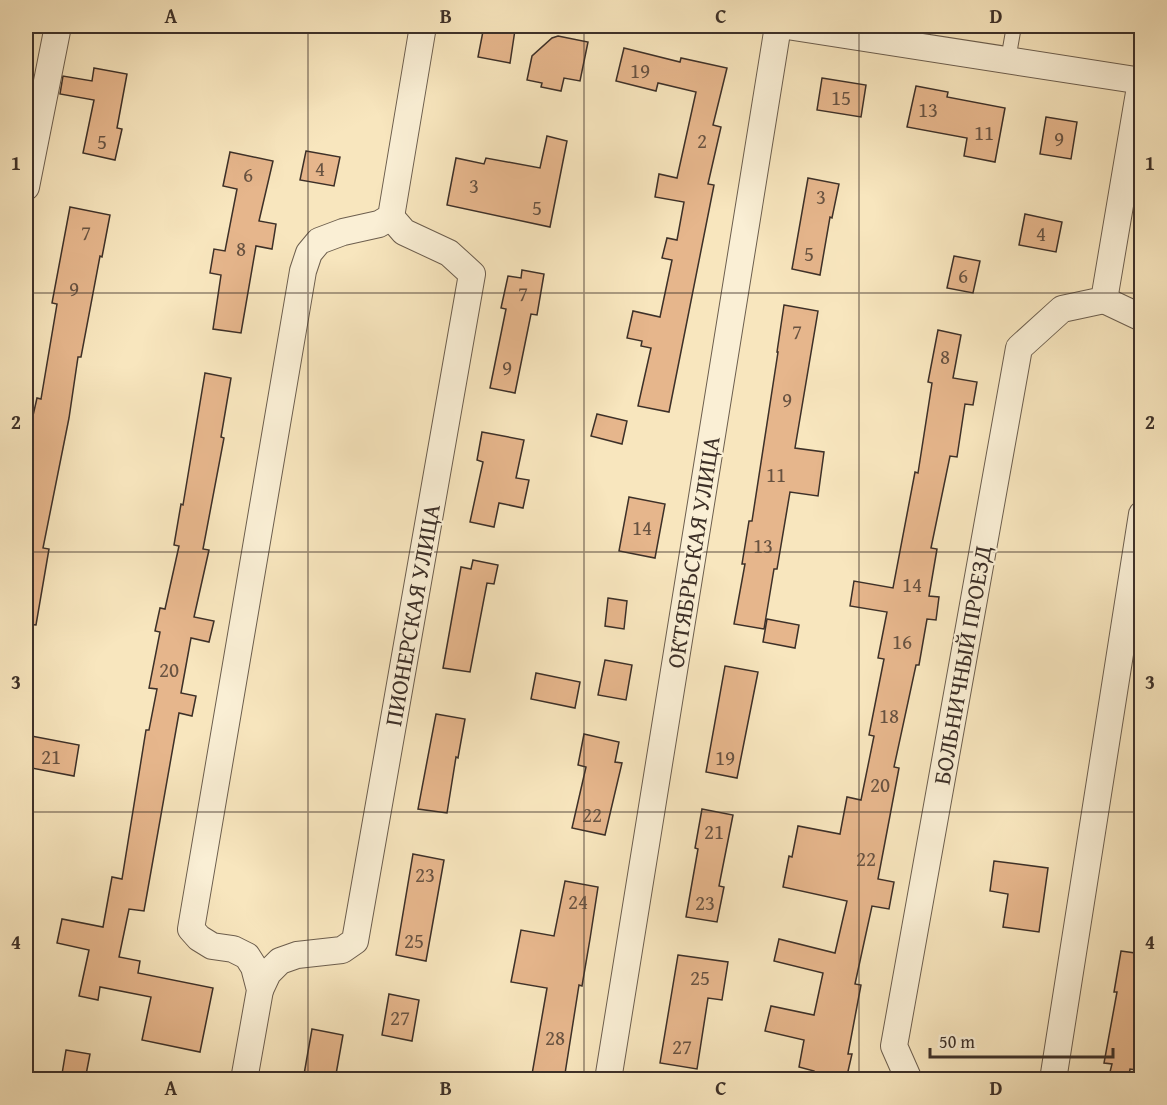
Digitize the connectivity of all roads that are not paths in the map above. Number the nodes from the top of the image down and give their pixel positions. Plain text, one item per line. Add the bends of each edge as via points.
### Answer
1 (58, 26) edge
2 (423, 26) edge
3 (778, 26) edge
4 (787, 26) edge
5 (1014, 26) edge
6 (1008, 60) junction
7 (1141, 81) edge
8 (26, 187) edge
9 (391, 218) junction
10 (1104, 300) junction
11 (1142, 318) edge
12 (1142, 514) edge
13 (260, 990) junction
14 (244, 1080) edge
15 (608, 1080) edge
16 (909, 1080) edge
17 (1053, 1080) edge

1 - 8 street
2 - 9 street
3 - 15 street, ОКТЯБРЬСКАЯ УЛИЦА
4 - 6 street
5 - 6 lane
6 - 7 street
7 - 10 street
9 - 13 street, ПИОНЕРСКАЯ УЛИЦА via 319,241 309,253 191,929 212,946 233,949 247,957
9 - 13 street, ПИОНЕРСКАЯ УЛИЦА via 404,232 449,253 472,274 355,941 342,950 280,961 268,973
10 - 11 street
10 - 16 street, БОЛЬНИЧНЫЙ ПРОЕЗД via 1062,309 1019,348 894,1046
12 - 17 street
13 - 14 street, ПИОНЕРСКАЯ УЛИЦА

